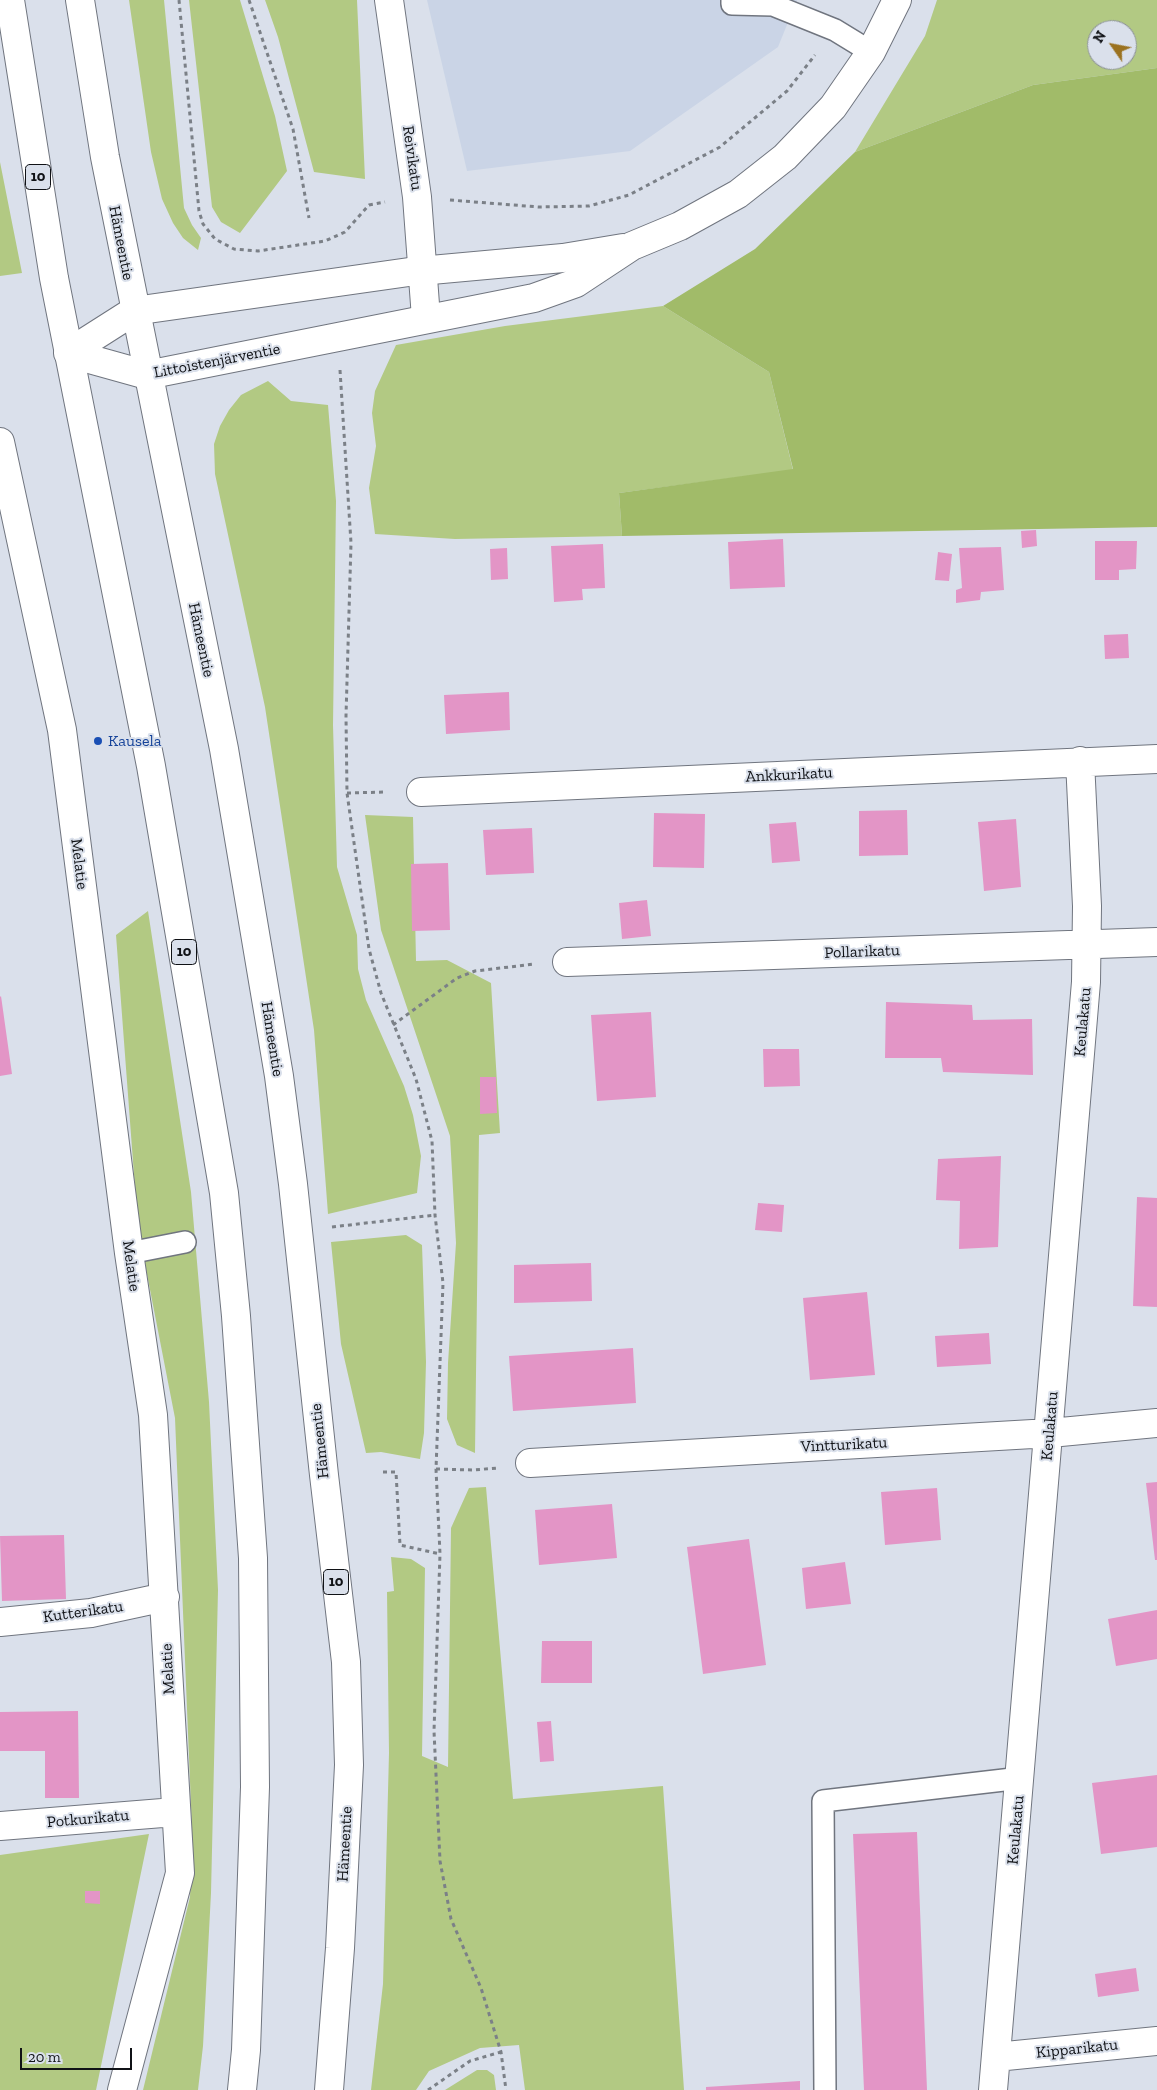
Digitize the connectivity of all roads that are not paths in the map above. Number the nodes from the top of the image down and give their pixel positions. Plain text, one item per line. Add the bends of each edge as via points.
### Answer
1 (10, 0) edge
2 (80, 0) edge
3 (389, 0) edge
4 (732, 0) edge
5 (897, 0) edge
6 (871, 52) junction
7 (632, 246) junction
8 (424, 271) junction
9 (134, 312) junction
10 (426, 318) junction
11 (68, 353) junction
12 (147, 375) junction
13 (0, 442) edge
14 (1157, 759) edge
15 (1080, 761) junction
16 (421, 792) road end
17 (1157, 942) edge
18 (1087, 944) junction
19 (567, 962) road end
20 (185, 1242) dead end
21 (129, 1253) junction
22 (1157, 1423) edge
23 (1050, 1433) junction
24 (530, 1464) road end
25 (165, 1597) junction
26 (0, 1622) edge
27 (1021, 1778) junction
28 (175, 1812) junction
29 (0, 1826) edge
30 (1157, 2041) edge
31 (996, 2057) junction
32 (122, 2090) edge
33 (242, 2090) edge
34 (329, 2090) edge
35 (825, 2090) edge
36 (993, 2090) edge

1 - 11 main road, 10
2 - 9 main road, Hämeentie / 10
3 - 8 main road, Reivikatu via 417,197
4 - 6 lane via 732,4 773,5 836,30
5 - 6 main road, Littoistenjärventie
6 - 7 main road, Littoistenjärventie via 833,107 785,157 738,194 680,226
7 - 8 main road, Littoistenjärventie via 563,258
7 - 10 main road, Littoistenjärventie via 576,283 534,298
8 - 9 main road, Littoistenjärventie
8 - 10 main road, Reivikatu
9 - 11 main road, Littoistenjärventie
9 - 12 main road, Hämeentie / 10
10 - 12 main road, Littoistenjärventie
11 - 12 main road, Littoistenjärventie
11 - 33 main road, 10 via 153,776 224,1194 253,1558 254,1796
12 - 34 main road, Hämeentie / 10 via 224,749 279,1076 346,1662 349,1765
13 - 21 main road, Melatie via 62,730
14 - 15 main road, Ankkurikatu
15 - 16 main road, Ankkurikatu
15 - 18 main road, Keulakatu
17 - 18 main road, Pollarikatu
18 - 19 main road, Pollarikatu
18 - 23 main road, Keulakatu
20 - 21 lane
21 - 25 main road, Melatie via 153,1415
22 - 23 main road, Vintturikatu
23 - 24 main road, Vintturikatu
23 - 27 main road, Keulakatu
25 - 26 main road, Kutterikatu via 91,1613
25 - 28 main road, Melatie
27 - 31 main road, Keulakatu
27 - 35 lane via 823,1800
28 - 29 main road, Potkurikatu
28 - 32 main road, Melatie via 180,1873
30 - 31 main road, Kipparikatu
31 - 36 main road, Keulakatu

